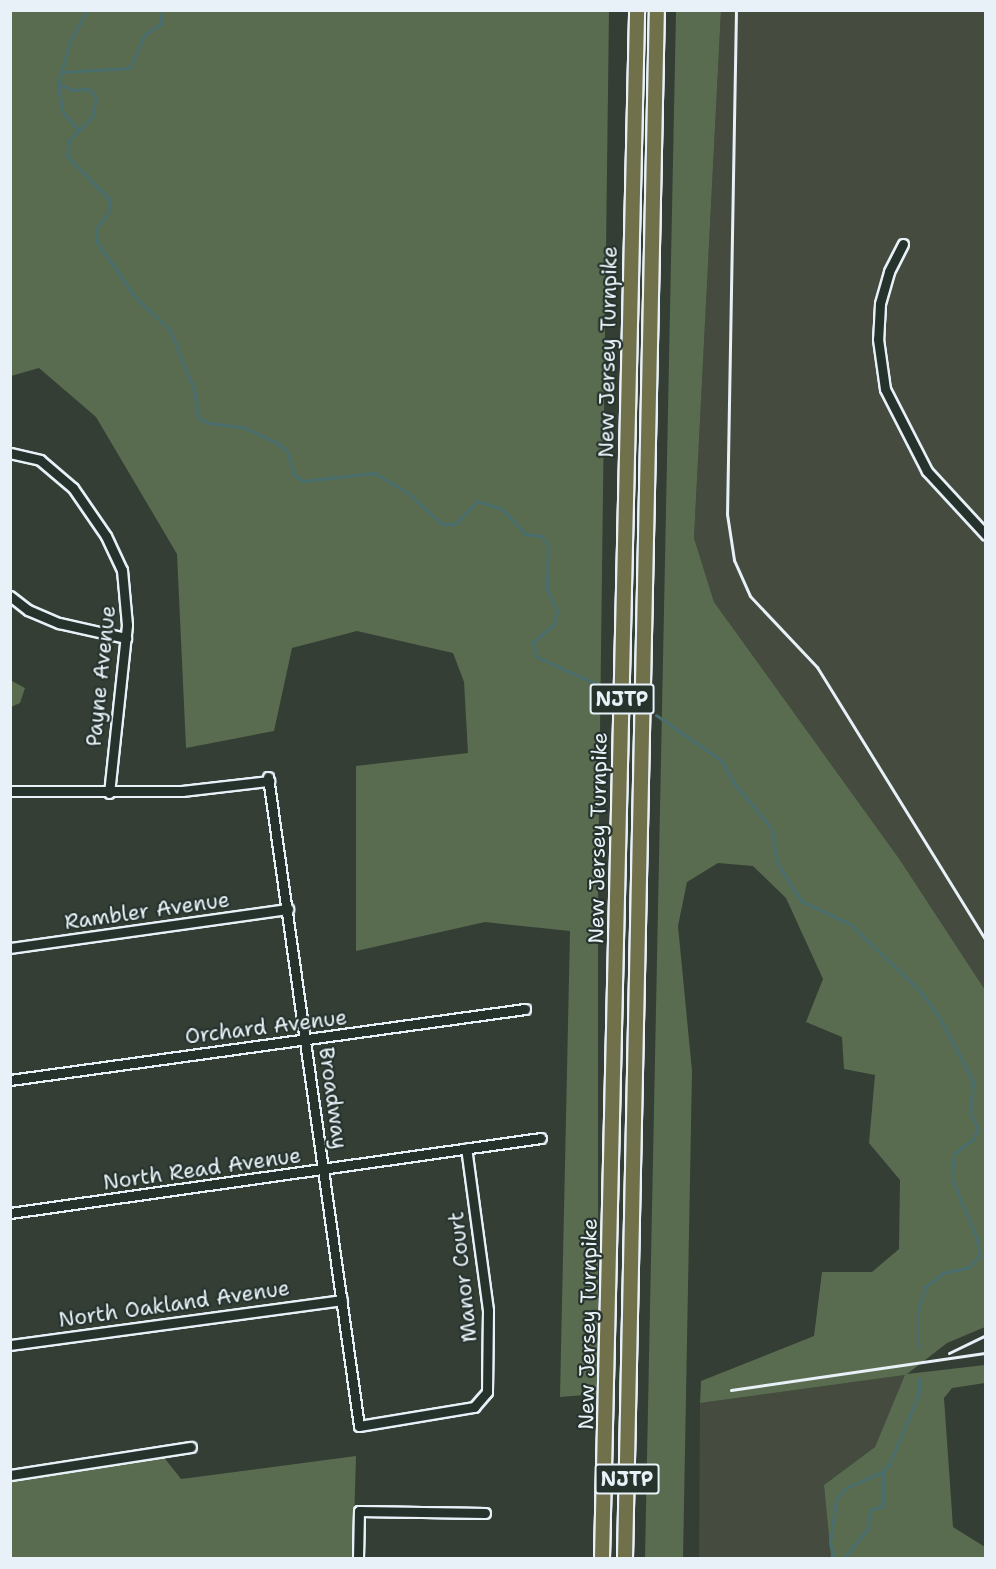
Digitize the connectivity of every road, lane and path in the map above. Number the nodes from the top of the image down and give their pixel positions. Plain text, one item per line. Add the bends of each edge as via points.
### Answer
1 (637, 10) edge
2 (657, 10) edge
3 (903, 244) dead end
4 (10, 453) edge
5 (986, 535) edge
6 (10, 596) edge
7 (126, 638) junction
8 (10, 791) edge
9 (109, 793) junction
10 (288, 909) junction
11 (10, 948) edge
12 (525, 1009) dead end
13 (307, 1042) junction
14 (10, 1080) edge
15 (541, 1138) dead end
16 (466, 1148) junction
17 (324, 1171) junction
18 (10, 1213) edge
19 (342, 1300) junction
20 (10, 1345) edge
21 (358, 1426) joint
22 (191, 1447) dead end
23 (10, 1475) edge
24 (485, 1514) dead end
25 (358, 1558) edge
26 (602, 1558) edge
27 (625, 1558) edge

1 - 26 highway, New Jersey Turnpike / NJTP
2 - 27 highway, New Jersey Turnpike / NJTP
3 - 5 street via 889,272 880,304 878,339 885,389 927,471
4 - 7 street, Payne Avenue via 30,456 54,469 73,488 106,536 122,570 127,596
6 - 7 street via 28,610 59,623
7 - 9 street, Payne Avenue
8 - 9 street
9 - 10 street, Broadway via 182,791 269,779
10 - 11 street, Rambler Avenue
10 - 13 street, Broadway
12 - 13 street, Orchard Avenue
13 - 14 street, Orchard Avenue
13 - 17 street, Broadway
15 - 16 street, North Read Avenue
16 - 17 street, North Read Avenue
16 - 21 street, Manor Court via 488,1311 487,1392 474,1407
17 - 18 street, North Read Avenue
17 - 19 street, Broadway
19 - 20 street, North Oakland Avenue
19 - 21 street, Broadway
22 - 23 street
24 - 25 street via 358,1511

